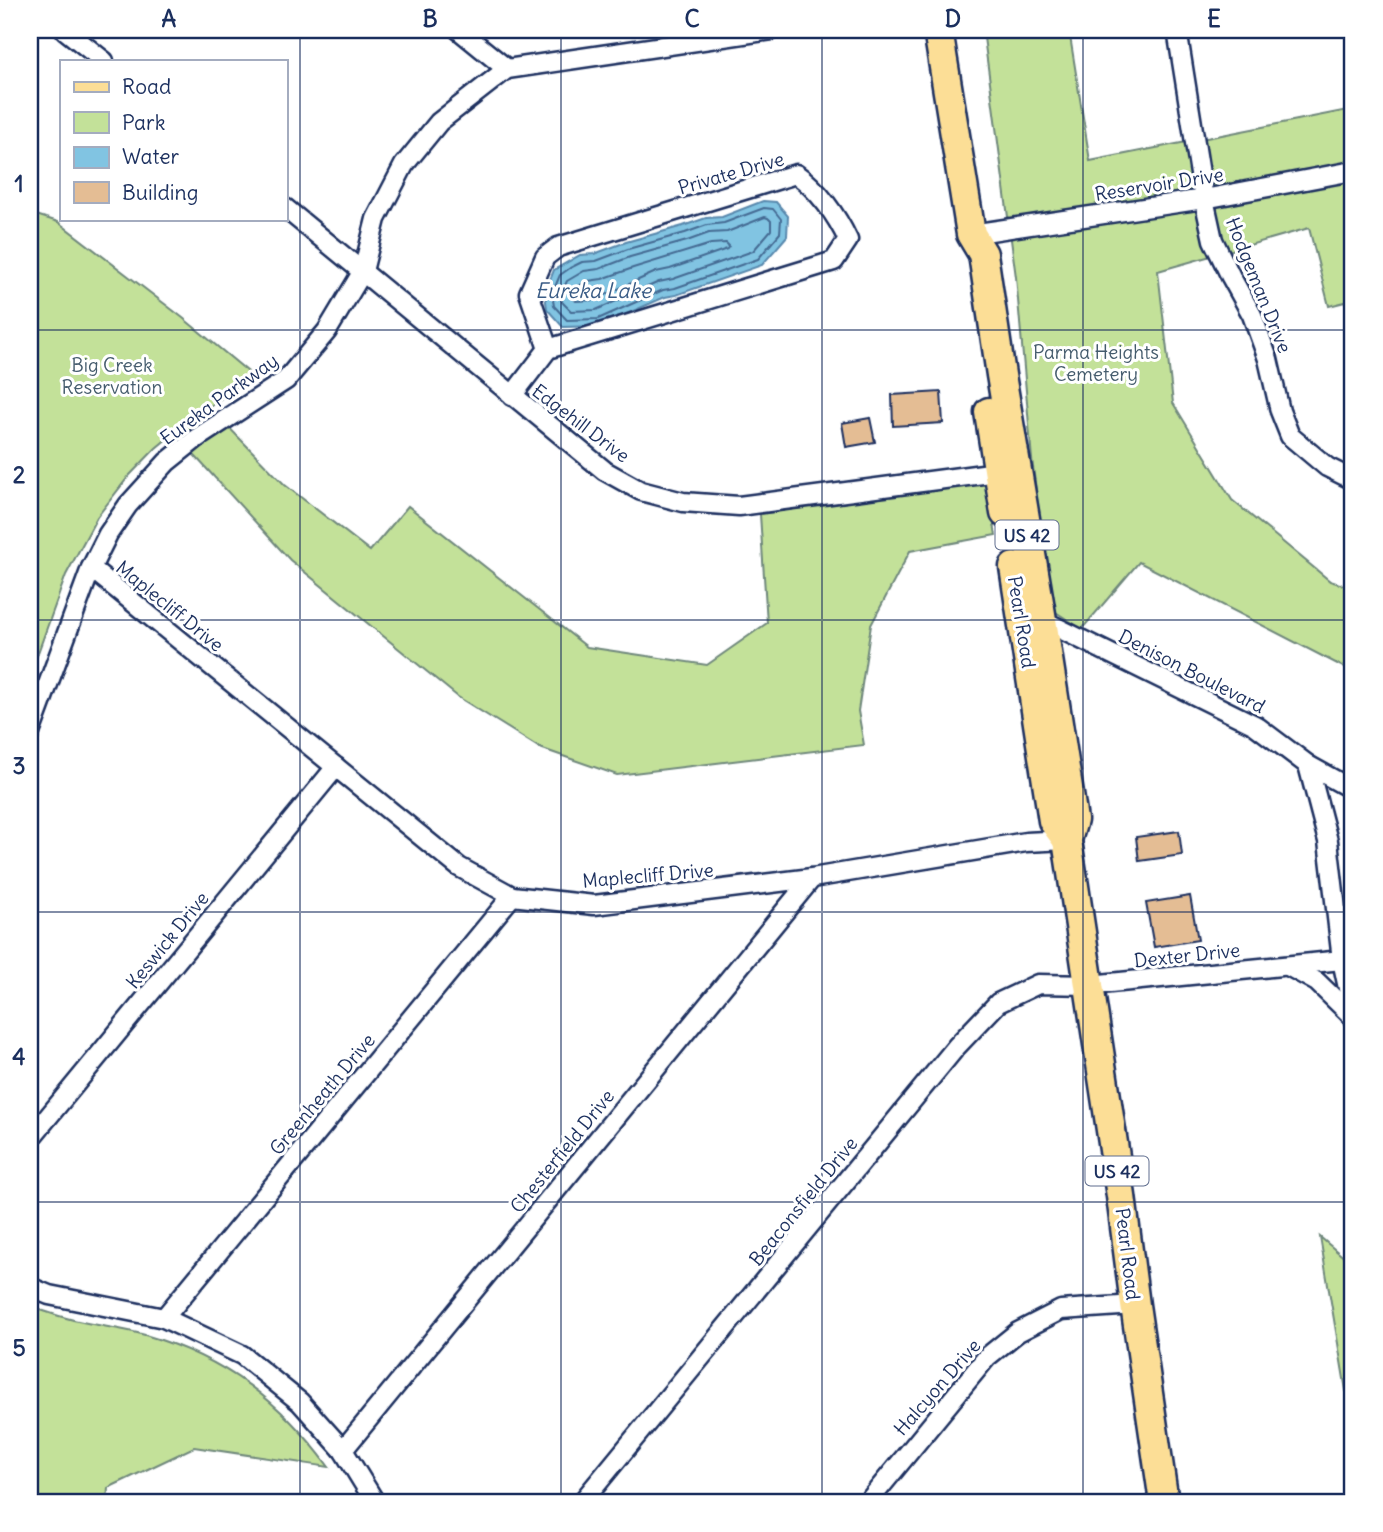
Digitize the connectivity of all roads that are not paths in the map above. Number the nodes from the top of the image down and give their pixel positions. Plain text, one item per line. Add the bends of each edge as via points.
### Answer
1 (65, 30) edge
2 (459, 30) edge
3 (772, 30) edge
4 (938, 30) edge
5 (1177, 30) edge
6 (102, 60) edge
7 (507, 69) junction
8 (1353, 171) edge
9 (1204, 199) junction
10 (287, 210) edge
11 (971, 234) junction
12 (363, 271) junction
13 (548, 349) junction
14 (512, 396) junction
15 (998, 472) junction
16 (1353, 480) edge
17 (90, 568) junction
18 (1042, 620) junction
19 (30, 733) edge
20 (1308, 765) junction
21 (336, 767) junction
22 (1353, 790) edge
23 (1068, 840) junction
24 (813, 878) junction
25 (512, 896) junction
26 (1342, 960) junction
27 (1288, 966) junction
28 (1090, 985) junction
29 (1353, 1015) edge
30 (30, 1139) edge
31 (30, 1287) edge
32 (1135, 1305) junction
33 (164, 1318) junction
34 (343, 1450) junction
35 (375, 1502) edge
36 (582, 1502) edge
37 (868, 1502) edge
38 (1164, 1502) edge

1 - 6 street
2 - 7 street
3 - 7 street, Eureka Parkway
4 - 11 main road, Pearl Road / US 42
5 - 9 street, Hodgeman Drive
7 - 12 street, Eureka Parkway via 439,122 404,165 376,219
8 - 9 street, Reservoir Drive
9 - 11 street, Reservoir Drive
9 - 16 street, Hodgeman Drive via 1213,240 1252,315 1268,359 1290,436 1327,467
10 - 12 street, Edgehill Drive
11 - 15 main road, Pearl Road / US 42 via 964,256
11 - 18 main road, Pearl Road / US 42 via 983,254
12 - 14 street, Edgehill Drive
12 - 17 street, Eureka Parkway via 327,331 286,380 167,462 128,505
13 - 13 street, Private Drive via 529,293 545,257 558,247 796,174 822,199 848,240 834,261
13 - 14 street
14 - 15 street, Edgehill Drive via 605,471 641,491 684,502 739,506
15 - 23 main road, Pearl Road / US 42 via 1053,821
17 - 19 street, Eureka Parkway
17 - 21 street, Maplecliff Drive
18 - 20 street, Denison Boulevard via 1255,725
18 - 23 main road, Pearl Road / US 42 via 1073,820
20 - 22 street, Denison Boulevard
20 - 26 street via 1328,841
21 - 25 street, Maplecliff Drive via 459,867
21 - 30 street, Keswick Drive
23 - 24 street, Maplecliff Drive via 1026,842
23 - 28 main road, Pearl Road / US 42
24 - 25 street, Maplecliff Drive via 594,905
24 - 34 street, Chesterfield Drive
25 - 33 street, Greenheath Drive
26 - 27 street, Dexter Drive
26 - 29 street
27 - 28 street, Dexter Drive
27 - 29 street via 1317,982
28 - 32 main road, Pearl Road / US 42
28 - 36 street, Beaconsfield Drive via 1038,984 998,1003 957,1046
31 - 33 street via 49,1295
32 - 37 street, Halcyon Drive via 1061,1310 1018,1332 987,1357
32 - 38 main road, Pearl Road / US 42
33 - 34 street via 242,1355 300,1402
34 - 35 street

